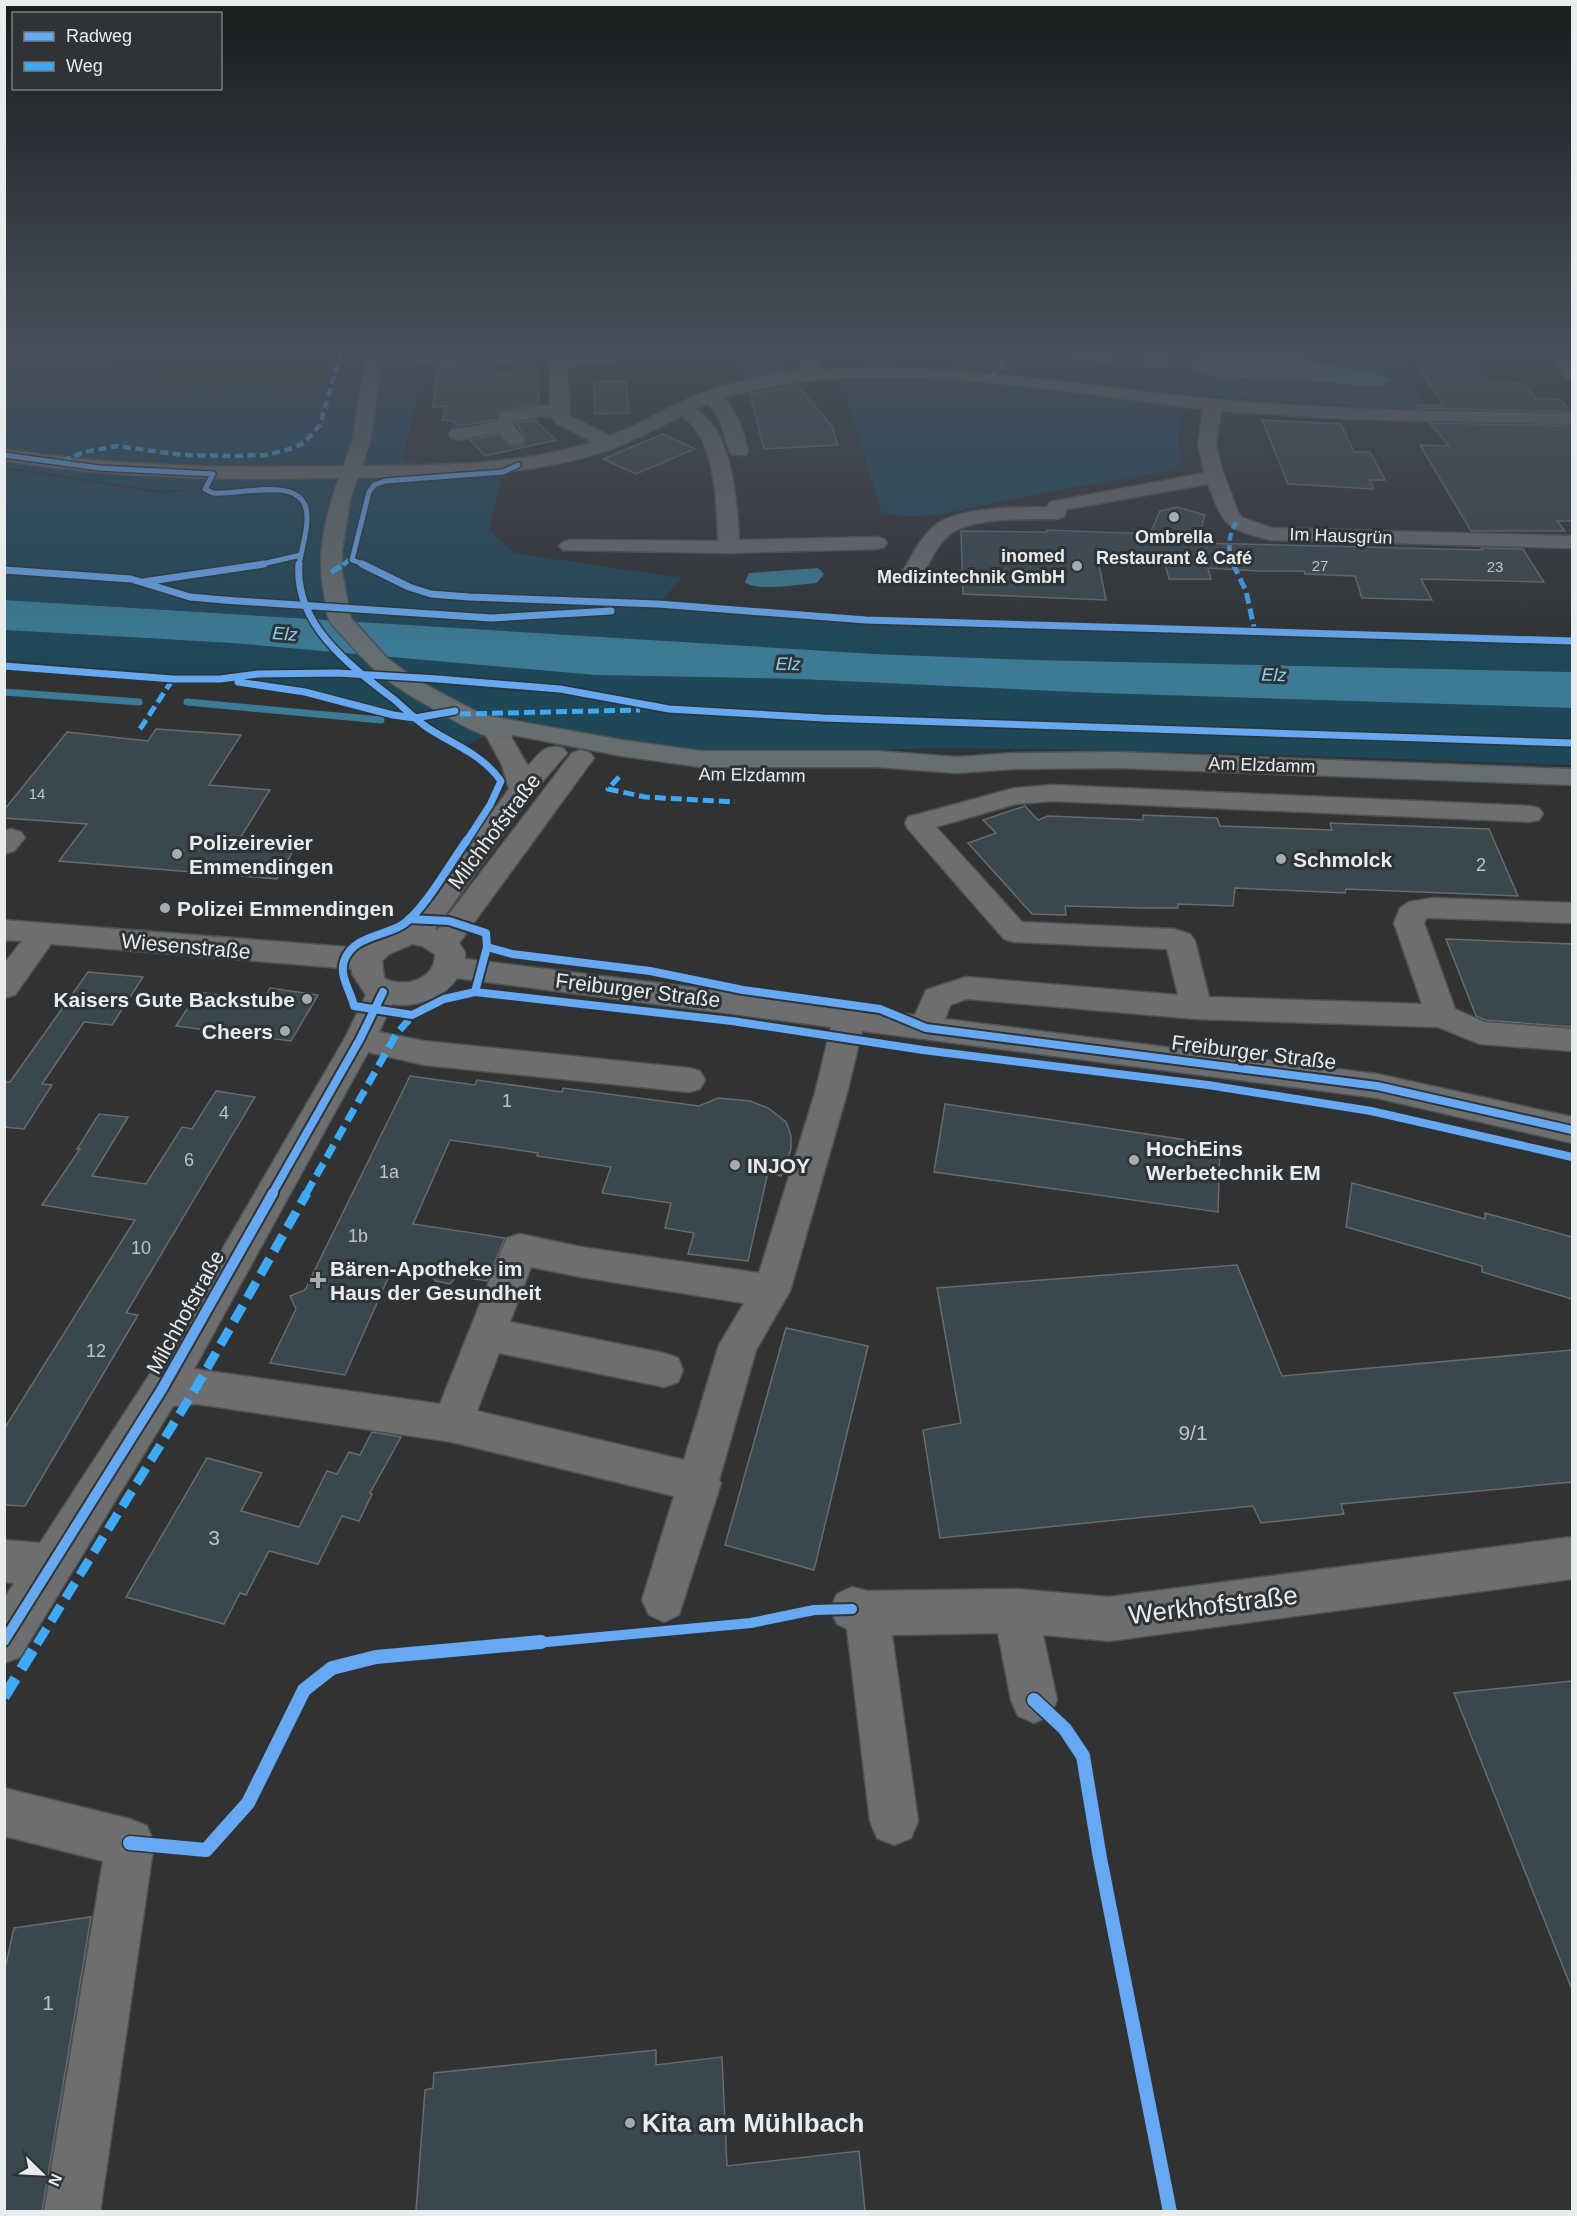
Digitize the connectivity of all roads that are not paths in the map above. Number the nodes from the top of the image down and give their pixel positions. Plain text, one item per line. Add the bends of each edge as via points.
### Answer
1 (358, 451) edge
2 (378, 451) edge
3 (529, 451) edge
4 (577, 451) edge
5 (714, 451) edge
6 (1209, 451) edge
7 (4, 455) edge
8 (540, 461) junction
9 (437, 470) junction
10 (349, 473) junction
11 (271, 474) junction
12 (1215, 477) junction
13 (339, 507) junction
14 (1572, 542) edge
15 (877, 543) dead end
16 (570, 546) dead end
17 (729, 547) junction
18 (912, 574) dead end
19 (489, 726) junction
20 (585, 750) junction
21 (1572, 777) edge
22 (522, 789) junction
23 (1530, 814) dead end
24 (1572, 913) edge
25 (4, 930) edge
26 (43, 934) junction
27 (410, 934) junction
28 (446, 955) junction
29 (367, 958) junction
30 (4, 987) edge
31 (383, 992) junction
32 (1196, 1008) junction
33 (1442, 1016) junction
34 (849, 1019) junction
35 (927, 1028) junction
36 (360, 1039) junction
37 (1572, 1040) edge
38 (689, 1080) dead end
39 (1572, 1130) edge
40 (772, 1291) junction
41 (488, 1334) junction
42 (664, 1370) dead end
43 (162, 1389) junction
44 (452, 1424) junction
45 (700, 1483) junction
46 (1572, 1558) edge
47 (4, 1560) edge
48 (50, 1565) junction
49 (664, 1600) dead end
50 (1016, 1611) junction
51 (4, 1641) edge
52 (1034, 1700) dead end
53 (4, 1812) edge
54 (894, 1821) dead end
55 (72, 2211) edge

1 - 10 main road, Am Elzdamm
2 - 9 street
3 - 8 street
4 - 8 street
5 - 17 street via 728,503
6 - 12 street, Im Hausgrün
7 - 11 street via 99,468
8 - 9 street
9 - 10 street
10 - 11 street
10 - 13 main road, Am Elzdamm
11 - 13 street via 314,488
12 - 14 street, Im Hausgrün via 1228,514 1236,522 1271,534
12 - 18 street via 1072,502 1057,506 1057,513 1018,513 952,524 938,535
13 - 19 main road, Am Elzdamm via 331,550 340,619 378,663 407,684
15 - 17 street
16 - 17 street
19 - 20 main road, Am Elzdamm
19 - 22 street via 515,765
20 - 21 main road, Am Elzdamm via 718,776 861,774 951,765 1118,760
20 - 22 street, Milchhofstraße
20 - 28 street, Milchhofstraße
22 - 27 street, Milchhofstraße via 429,919
23 - 32 street via 1053,793 1015,796 918,823 1014,932 1180,941
24 - 33 street via 1433,908 1419,909 1410,915 1409,923
25 - 26 street, Wiesenstraße
26 - 29 street, Wiesenstraße
26 - 30 street
27 - 28 street via 434,938
27 - 29 street, Milchhofstraße via 379,947
28 - 31 street, Milchhofstraße via 438,981 424,990
28 - 34 street, Freiburger Straße
29 - 31 street via 366,977
31 - 36 street, Milchhofstraße
32 - 33 street
32 - 35 street via 966,988 937,998
33 - 37 street via 1480,1033
34 - 35 street, Freiburger Straße
34 - 40 street
35 - 39 street, Freiburger Straße via 1377,1086
36 - 38 street via 424,1053
36 - 43 street, Milchhofstraße
40 - 41 street via 520,1249
40 - 45 street via 738,1345
41 - 42 street
41 - 44 street
43 - 44 street via 197,1386
43 - 48 street, Milchhofstraße
44 - 45 street
45 - 49 street
46 - 50 street, Werkhofstraße via 1109,1619
47 - 48 street
48 - 51 street, Milchhofstraße
50 - 52 street
50 - 54 street, Werkhofstraße via 859,1611
53 - 55 street via 130,1843

